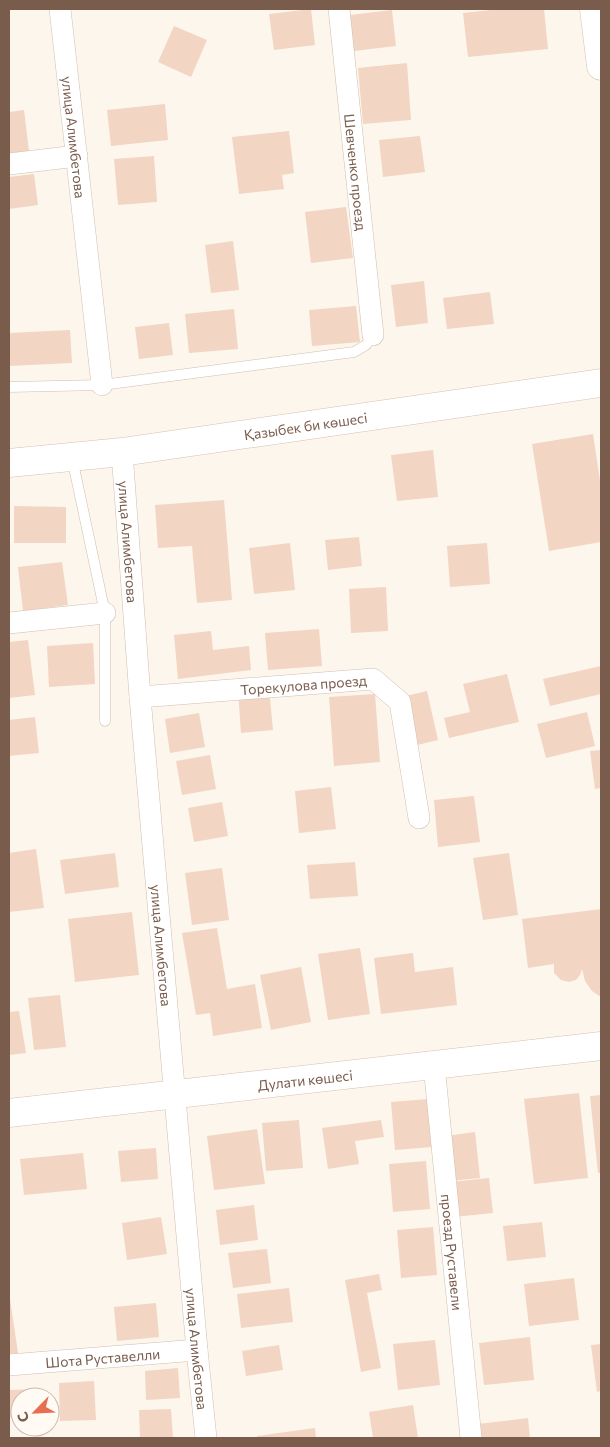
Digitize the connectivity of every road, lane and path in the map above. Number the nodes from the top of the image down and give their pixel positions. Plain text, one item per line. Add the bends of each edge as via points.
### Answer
1 (60, 9) edge
2 (339, 9) edge
3 (594, 9) edge
4 (601, 66) edge
5 (77, 156) junction
6 (9, 164) edge
7 (373, 335) joint
8 (601, 383) edge
9 (102, 385) junction
10 (9, 387) edge
11 (122, 452) junction
12 (72, 458) junction
13 (9, 463) edge
14 (105, 613) junction
15 (9, 624) edge
16 (140, 697) junction
17 (105, 721) dead end
18 (419, 818) dead end
19 (601, 1046) edge
20 (434, 1065) junction
21 (175, 1094) junction
22 (9, 1113) edge
23 (197, 1350) junction
24 (9, 1365) edge
25 (206, 1438) edge
26 (471, 1438) edge

1 - 5 street, улица Алимбетова
2 - 7 street, Шевченко проезд
3 - 4 main road
5 - 6 street
5 - 9 street, улица Алимбетова
7 - 9 lane via 354,352
8 - 11 main road, Қазыбек би көшесі
9 - 10 lane
11 - 12 main road, Қазыбек би көшесі
11 - 16 street, улица Алимбетова
12 - 13 main road, Қазыбек би көшесі
12 - 14 lane
14 - 15 street
14 - 17 lane
16 - 18 street, Торекулова проезд via 374,679 400,702
16 - 21 street, улица Алимбетова
19 - 20 main road, Дулати көшесі
20 - 21 main road, Дулати көшесі
20 - 26 street, проезд Руставели
21 - 22 main road, Дулати көшесі
21 - 23 street, улица Алимбетова
23 - 24 street, Шота Руставелли
23 - 25 street, улица Алимбетова

